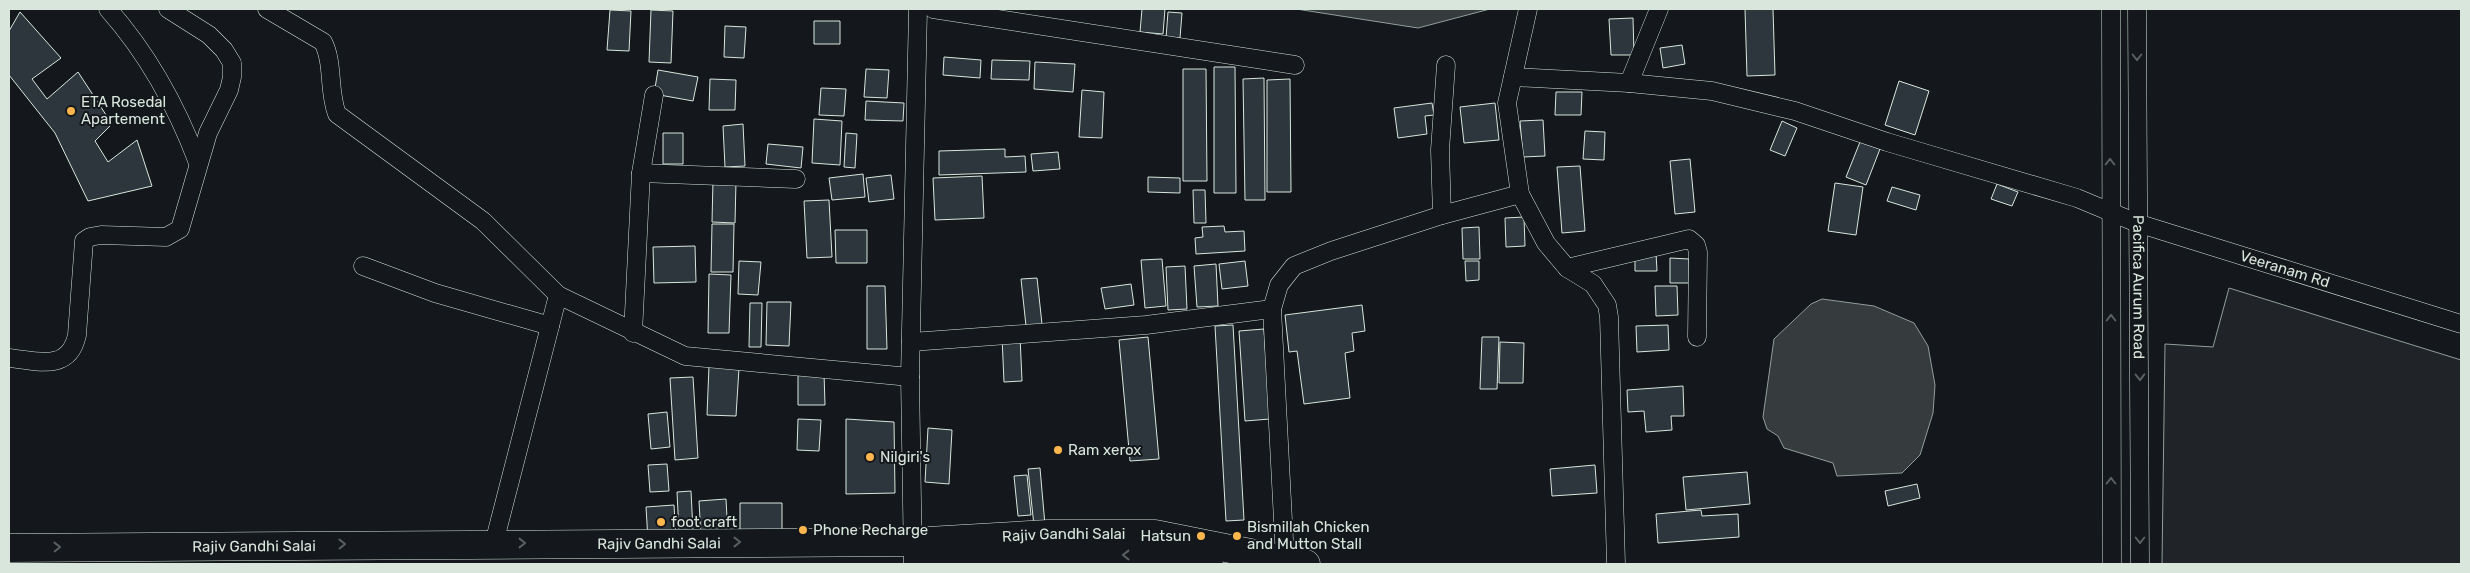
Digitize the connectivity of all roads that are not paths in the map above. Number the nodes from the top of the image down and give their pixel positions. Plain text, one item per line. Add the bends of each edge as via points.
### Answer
1 (108, 9) edge
2 (168, 9) edge
3 (267, 9) edge
4 (918, 9) edge
5 (933, 9) edge
6 (1528, 9) edge
7 (1659, 9) edge
8 (2111, 9) edge
9 (2137, 9) edge
10 (1446, 65) dead end
11 (1295, 66) dead end
12 (1512, 77) junction
13 (1629, 83) junction
14 (654, 95) dead end
15 (198, 163) junction
16 (641, 173) junction
17 (796, 179) dead end
18 (1520, 194) junction
19 (2110, 211) junction
20 (1442, 216) junction
21 (2138, 223) junction
22 (364, 266) dead end
23 (1567, 268) junction
24 (558, 295) junction
25 (1272, 309) junction
26 (2461, 324) edge
27 (550, 326) junction
28 (633, 333) junction
29 (1697, 336) dead end
30 (912, 342) junction
31 (9, 358) edge
32 (910, 376) junction
33 (494, 543) junction
34 (9, 548) edge
35 (912, 553) edge
36 (1296, 562) edge
37 (932, 564) edge
38 (1209, 564) edge
39 (1616, 564) edge
40 (2112, 564) edge
41 (2140, 564) edge

1 - 15 street via 153,65
2 - 15 street via 209,35 232,63 229,90 208,133
3 - 24 street via 323,42 337,114 483,221
4 - 30 street
5 - 11 street
6 - 12 street
7 - 13 street
19 -> 8 street, Pacifica Aurum Road
9 -> 21 street, Pacifica Aurum Road
10 - 20 street via 1440,150
12 - 13 street, Veeranam Rd
12 - 18 street via 1507,103
13 - 19 street, Veeranam Rd via 1712,91 1795,111
14 - 16 street
15 - 31 street via 184,218 174,234 155,238 101,235 84,242 77,335 74,349 68,357 46,362
16 - 17 street
16 - 28 street
18 - 20 street
18 - 23 street via 1546,243
19 - 21 street, Veeranam Rd
40 -> 19 street, Pacifica Aurum Road
20 - 25 street via 1294,266 1279,285
21 - 26 street, Veeranam Rd
21 -> 41 street, Pacifica Aurum Road
22 - 27 street via 435,293
23 - 29 street via 1689,239 1698,252
23 - 39 street via 1593,284 1610,317
24 - 27 street
24 - 28 street
25 - 30 street via 1146,325
25 - 36 street
27 - 33 street
28 - 32 street via 685,356
30 - 32 street
32 - 35 street
34 -> 33 main road, Rajiv Gandhi Salai
33 -> 35 main road, Rajiv Gandhi Salai
35 - 36 main road, Rajiv Gandhi Salai via 1048,534 1155,534
38 -> 37 main road, Rajiv Gandhi Salai via 1151,556 1042,555

